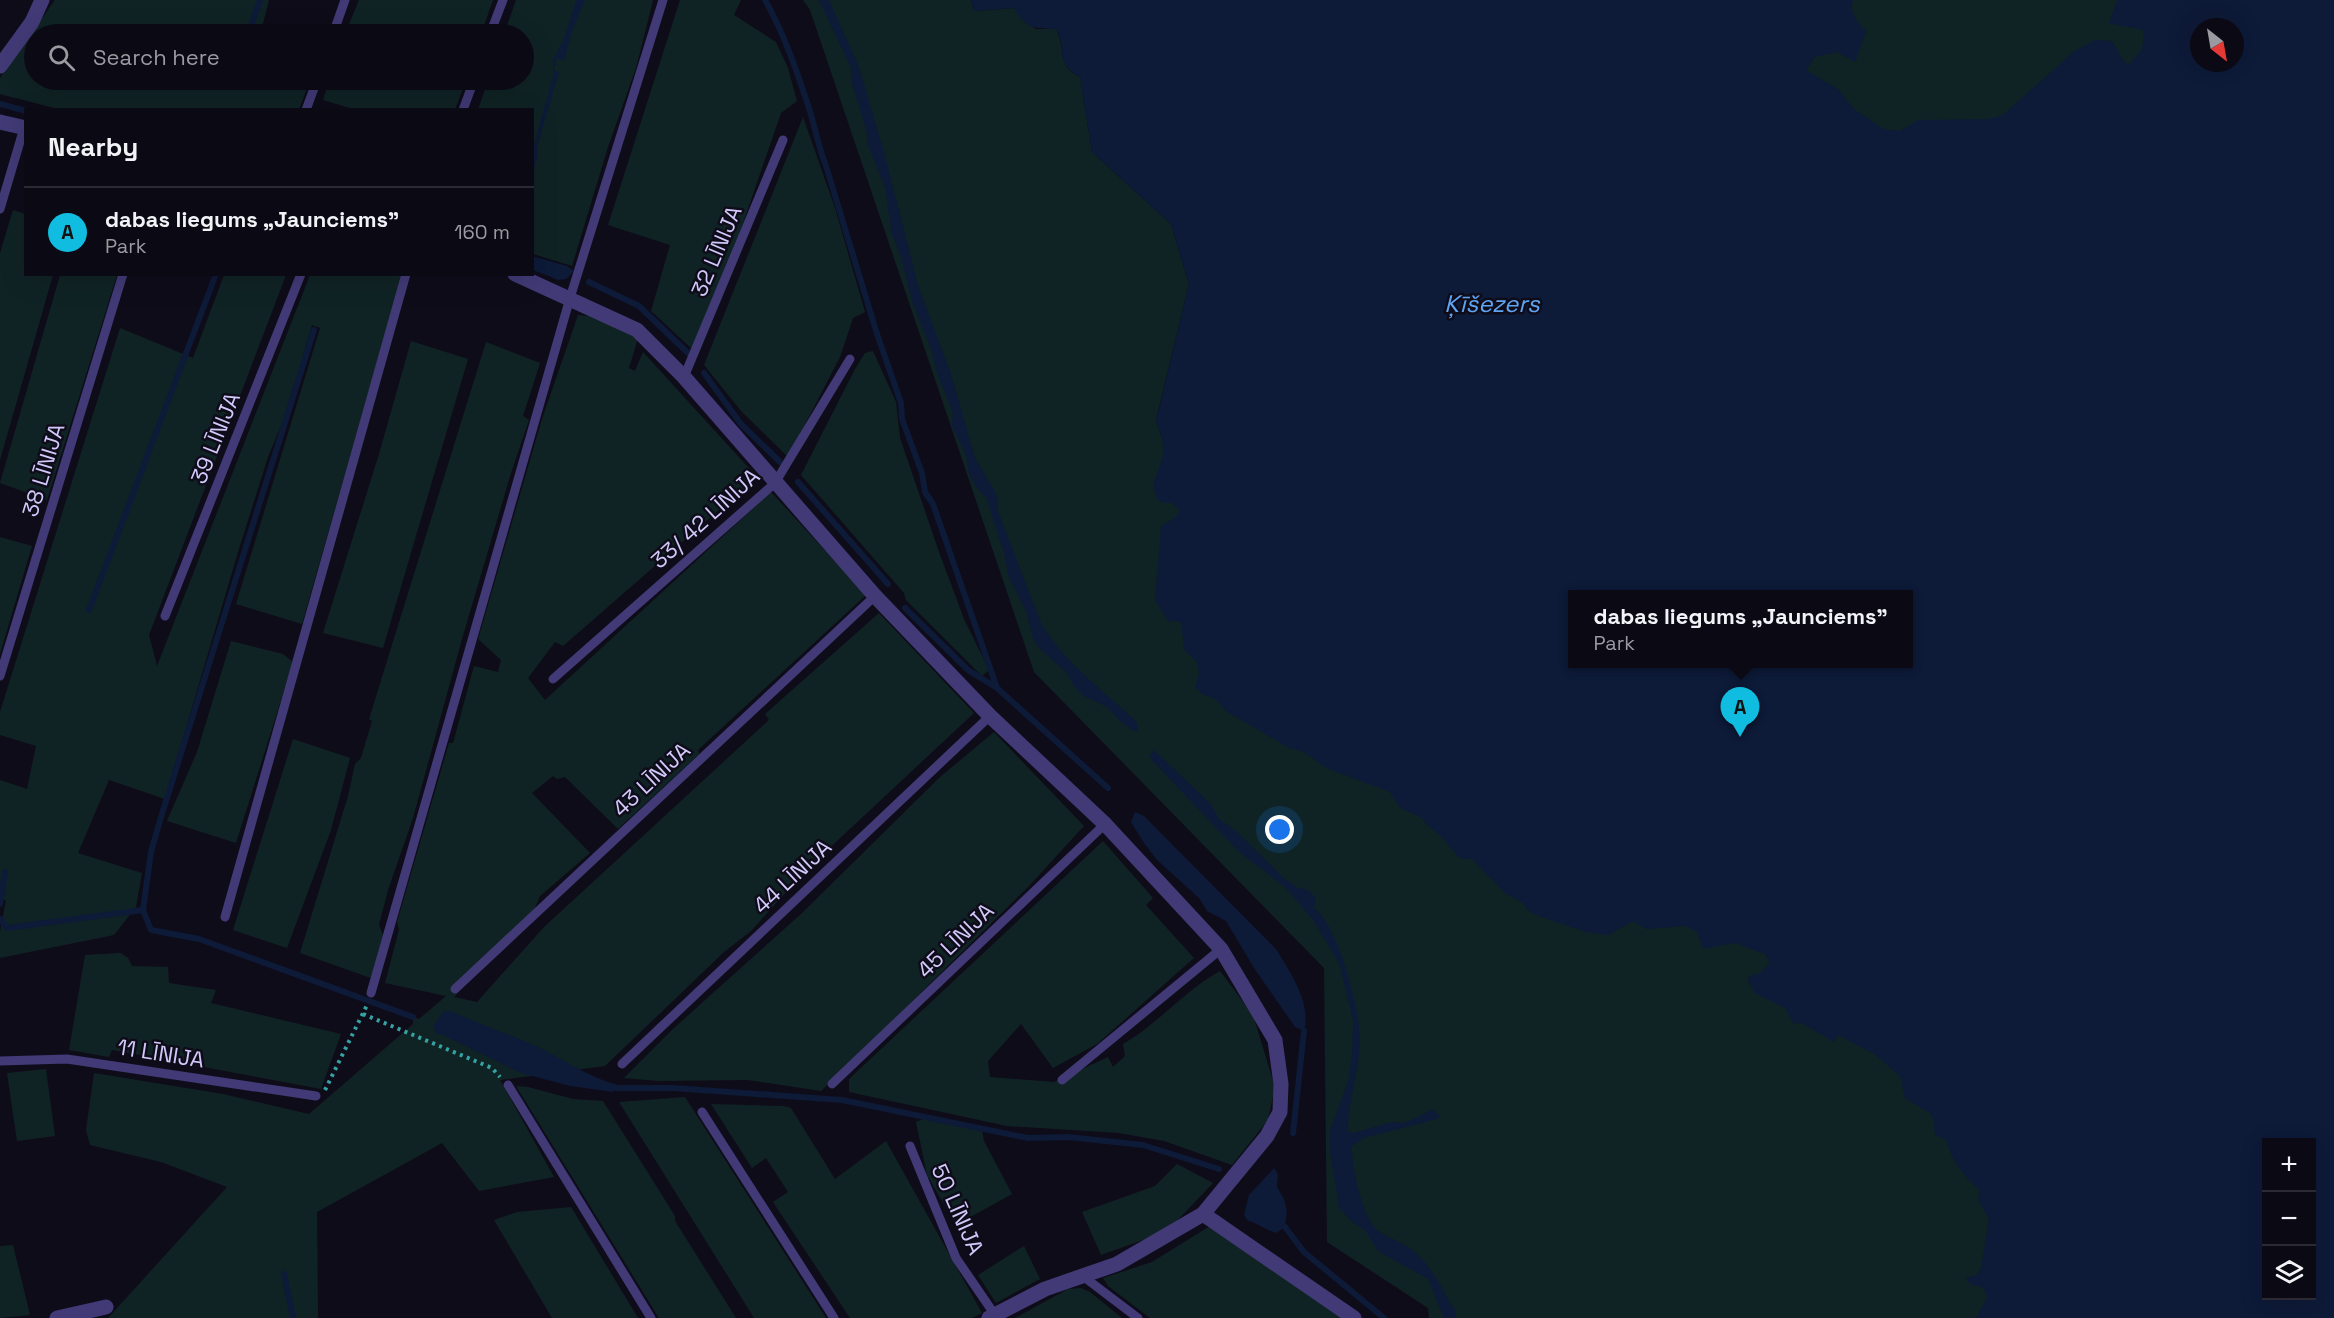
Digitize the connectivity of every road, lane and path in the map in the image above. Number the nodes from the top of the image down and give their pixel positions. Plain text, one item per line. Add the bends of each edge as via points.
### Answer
1 (42, 0) edge
2 (345, 0) edge
3 (503, 0) edge
4 (663, 0) edge
5 (30, 24) edge
6 (337, 24) edge
7 (494, 24) edge
8 (24, 32) edge
9 (0, 66) edge
10 (313, 90) edge
11 (470, 90) edge
12 (307, 108) edge
13 (464, 108) edge
14 (0, 122) edge
15 (24, 128) edge
16 (24, 131) edge
17 (783, 140) dead end
18 (0, 209) edge
19 (122, 276) edge
20 (300, 276) edge
21 (405, 276) edge
22 (520, 276) edge
23 (570, 298) junction
24 (850, 359) dead end
25 (684, 377) junction
26 (775, 483) junction
27 (874, 596) junction
28 (165, 616) dead end
29 (0, 676) edge
30 (553, 679) dead end
31 (990, 716) junction
32 (1105, 824) junction
33 (225, 917) dead end
34 (1221, 949) junction
35 (455, 989) dead end
36 (370, 993) dead end
37 (366, 1007) dead end
38 (363, 1014) junction
39 (0, 1061) edge
40 (622, 1065) dead end
41 (1062, 1080) dead end
42 (832, 1084) dead end
43 (508, 1085) joint
44 (316, 1096) joint
45 (702, 1112) dead end
46 (910, 1146) dead end
47 (1203, 1214) junction
48 (1084, 1276) junction
49 (106, 1307) dead end
50 (992, 1317) edge
51 (57, 1318) edge
52 (651, 1318) edge
53 (834, 1318) edge
54 (1138, 1318) edge
55 (1354, 1318) edge

1 - 5 street
2 - 6 lane
3 - 7 lane
4 - 23 lane
8 - 9 street
10 - 12 lane
11 - 13 lane
14 - 15 street
16 - 18 lane
17 - 25 lane, 32 LĪNIJA
19 - 29 lane, 38 LĪNIJA
20 - 28 lane, 39 LĪNIJA
21 - 33 lane
22 - 23 street
23 - 25 street via 638,330
23 - 36 lane
24 - 26 lane, 33/ 42 LĪNIJA
25 - 26 street
26 - 27 street
26 - 30 lane, 33/ 42 LĪNIJA
27 - 31 street
27 - 35 lane, 43 LĪNIJA
31 - 32 street
31 - 40 lane, 44 LĪNIJA
32 - 34 street
32 - 42 lane, 45 LĪNIJA
34 - 41 lane
34 - 47 street via 1275,1040 1280,1112 1267,1137
37 - 38 path
38 - 43 path via 492,1068
38 - 44 path via 325,1090
39 - 44 lane, 11 LĪNIJA via 67,1059
43 - 52 lane
45 - 53 lane
46 - 50 lane, 50 LĪNIJA via 956,1258
47 - 48 street via 1117,1264
47 - 55 street
48 - 50 street via 1045,1290
48 - 54 lane
49 - 51 street

